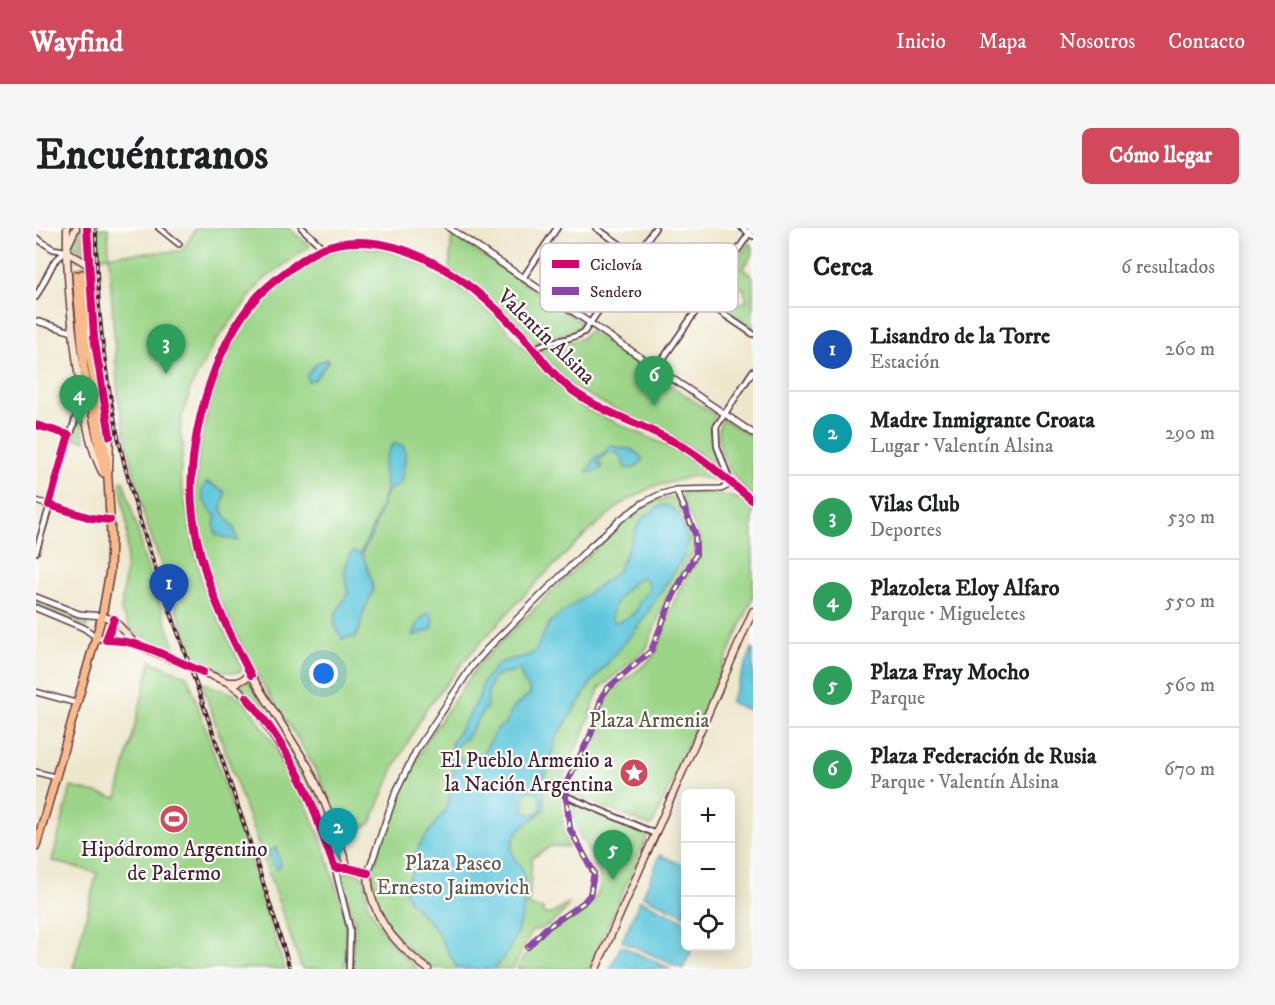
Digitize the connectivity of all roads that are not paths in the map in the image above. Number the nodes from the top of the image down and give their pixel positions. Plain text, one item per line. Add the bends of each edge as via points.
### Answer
1 (67, 228) edge
2 (76, 228) edge
3 (87, 228) edge
4 (302, 228) edge
5 (314, 228) edge
6 (449, 228) edge
7 (557, 228) edge
8 (596, 228) edge
9 (655, 228) edge
10 (742, 228) edge
11 (163, 229) edge
12 (458, 230) edge
13 (752, 232) edge
14 (310, 234) junction
15 (36, 238) edge
16 (547, 243) edge
17 (618, 243) edge
18 (644, 243) edge
19 (179, 244) dead end
20 (323, 248) junction
21 (66, 251) junction
22 (738, 252) edge
23 (540, 254) edge
24 (90, 268) junction
25 (79, 274) tunnel mouth
26 (523, 279) junction
27 (540, 291) edge
28 (36, 297) edge
29 (571, 312) edge
30 (597, 312) edge
31 (695, 312) edge
32 (720, 312) edge
33 (36, 321) edge
34 (589, 324) junction
35 (72, 332) junction
36 (753, 334) edge
37 (534, 349) junction
38 (656, 369) junction
39 (753, 371) edge
40 (82, 396) junction
41 (724, 413) junction
42 (36, 425) edge
43 (753, 433) edge
44 (69, 435) junction
45 (106, 481) junction
46 (731, 484) junction
47 (676, 490) junction
48 (36, 501) edge
49 (753, 501) edge
50 (49, 506) junction
51 (684, 508) joint
52 (110, 520) junction
53 (36, 552) edge
54 (36, 597) edge
55 (36, 608) edge
56 (753, 611) edge
57 (102, 616) junction
58 (122, 628) junction
59 (95, 636) junction
60 (115, 640) junction
61 (137, 645) junction
62 (251, 675) junction
63 (242, 680) junction
64 (227, 682) junction
65 (240, 691) junction
66 (36, 692) edge
67 (76, 703) junction
68 (36, 772) edge
69 (56, 777) junction
70 (566, 796) junction
71 (656, 834) junction
72 (36, 846) edge
73 (335, 868) junction
74 (348, 868) junction
75 (368, 873) junction
76 (528, 947) dead end
77 (348, 969) edge
78 (428, 969) edge
79 (596, 969) edge

1 - 21 main road
2 - 21 main road
3 - 24 main road
4 - 14 street
5 - 14 street
6 - 12 street
7 - 16 street
8 - 17 street
9 - 18 street
10 - 13 street
11 - 19 street
12 - 26 street
13 - 22 street
14 - 20 street
15 - 21 street via 53,249
20 - 37 street, Valentín Alsina via 371,243 420,256 464,282
20 - 62 street, Valentín Alsina via 265,289 241,318 211,382 198,429 192,495 196,535 212,595
21 - 24 main road
21 - 28 street via 54,262
21 - 35 main road
23 - 26 street
24 - 45 main road via 94,337 111,442
25 - 45 main road
26 - 27 street
29 - 34 street
30 - 34 street
31 - 38 street
32 - 36 street
33 - 35 street
34 - 37 street via 580,334
34 - 38 street
35 - 40 main road
37 - 46 street, Valentín Alsina via 572,390 678,444
38 - 41 street
39 - 41 street
40 - 44 street
40 - 45 main road via 95,456
41 - 43 street
41 - 46 street via 716,427 716,441
42 - 44 street
44 - 50 street
45 - 52 main road
46 - 47 street via 721,489
46 - 49 street, Valentín Alsina
47 - 51 street
47 - 75 street via 651,498 621,519 472,666 416,751
48 - 50 street
50 - 52 street
50 - 53 street
51 - 70 street via 695,533 696,554 674,594 651,651 602,696 591,734 567,782
52 - 57 main road via 110,571
54 - 57 street via 79,614
55 - 59 street
56 - 71 main road
57 - 58 main road via 114,619
57 - 59 main road
58 - 60 main road
58 - 61 main road
59 - 60 main road
59 - 67 main road
60 - 61 main road
61 - 64 main road
62 - 63 main road
62 - 74 main road, Valentín Alsina via 309,768
63 - 64 main road
63 - 65 main road via 238,685
64 - 65 main road
65 - 73 main road via 271,732 308,793
66 - 67 street
67 - 69 main road
68 - 69 street
69 - 72 main road
70 - 71 street
70 - 76 street via 570,829 594,873 590,895
71 - 79 main road
73 - 74 main road
73 - 77 street via 350,930
74 - 75 main road
75 - 78 main road via 382,924

